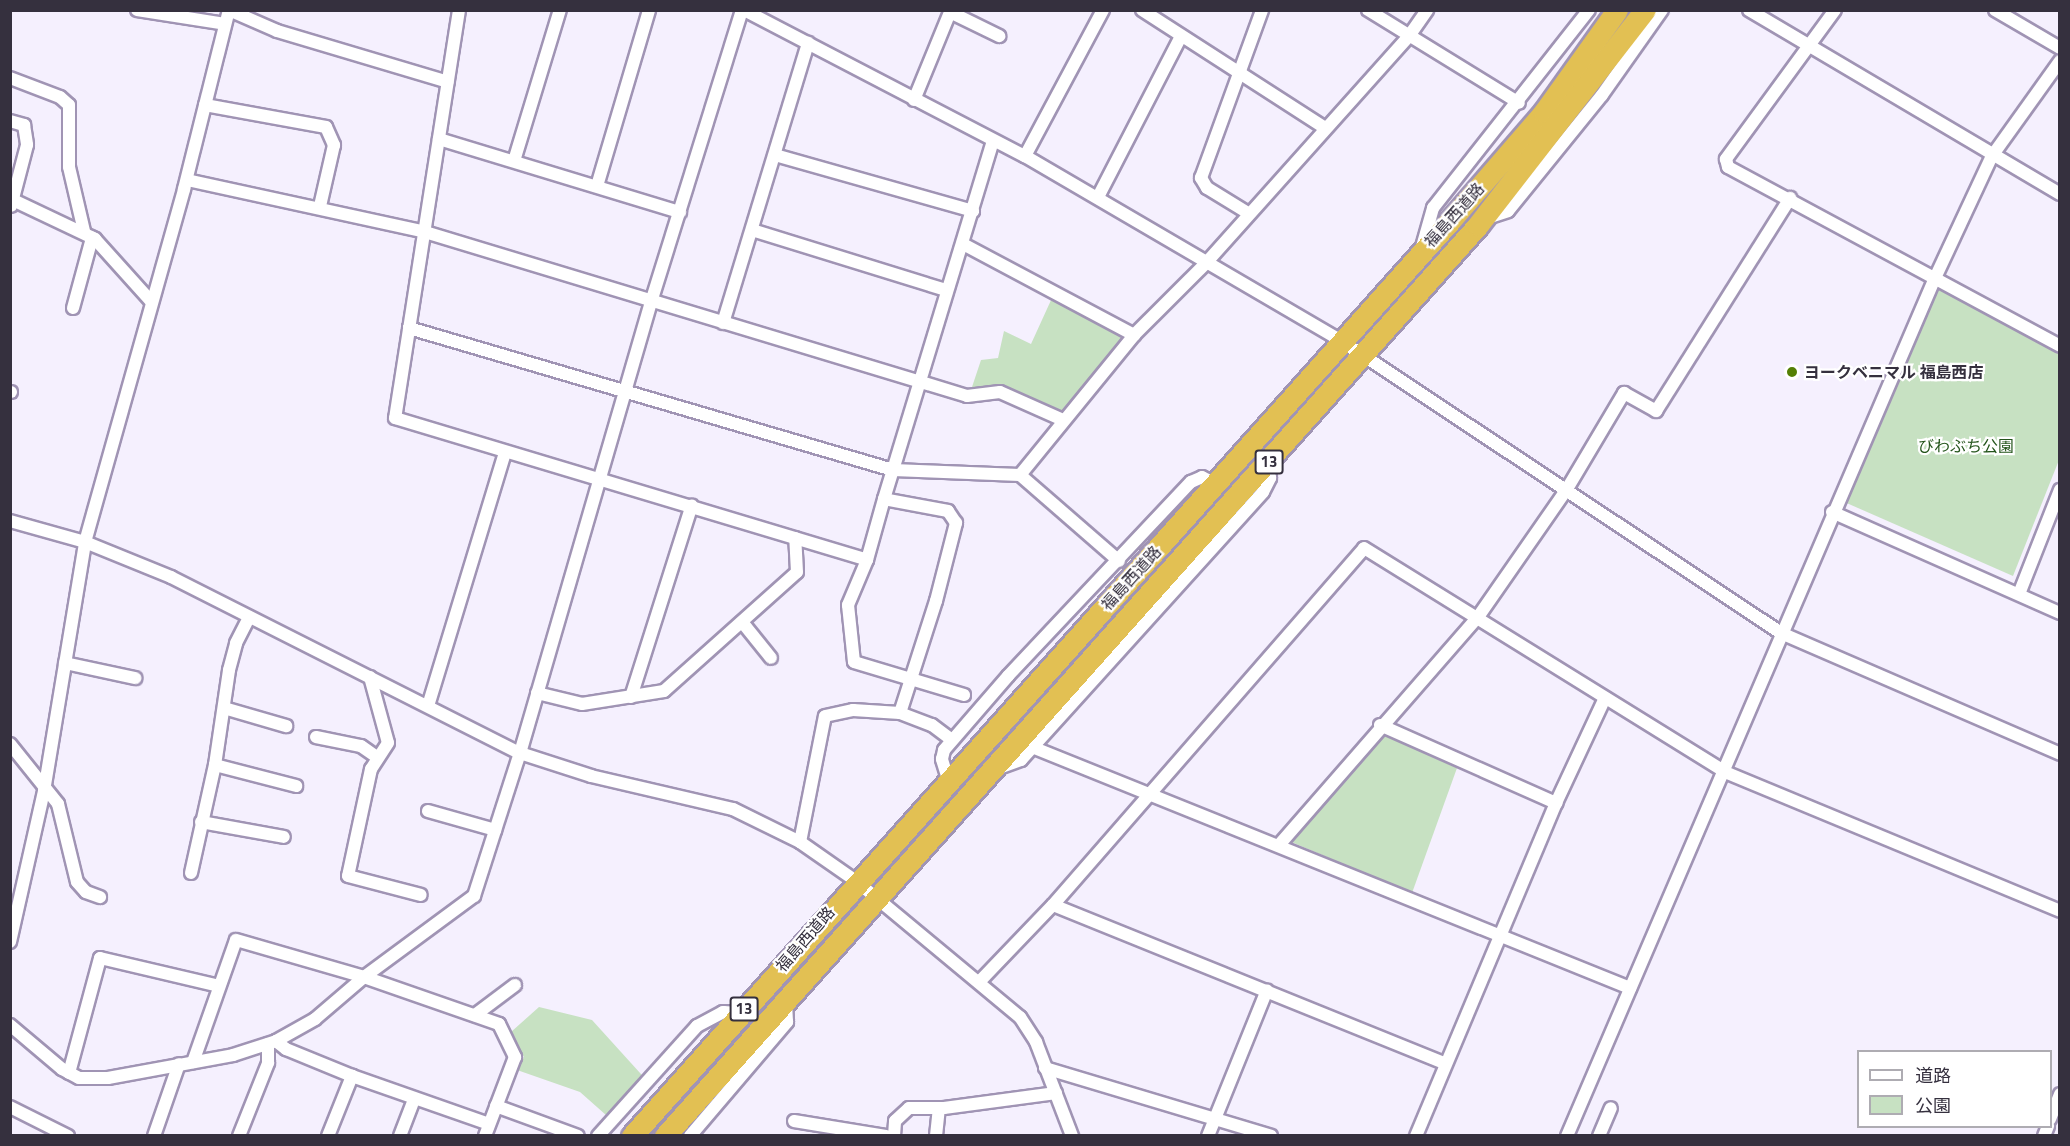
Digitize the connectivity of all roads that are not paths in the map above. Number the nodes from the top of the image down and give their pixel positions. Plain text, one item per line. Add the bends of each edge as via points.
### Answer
1 (137, 10) edge
2 (229, 10) edge
3 (459, 10) edge
4 (560, 10) edge
5 (649, 10) edge
6 (743, 10) edge
7 (1103, 10) edge
8 (1142, 10) edge
9 (1262, 10) edge
10 (1368, 10) edge
11 (1427, 10) edge
12 (1589, 10) edge
13 (1617, 10) edge
14 (1645, 10) edge
15 (1662, 10) edge
16 (1749, 10) edge
17 (1835, 10) edge
18 (1995, 10) edge
19 (950, 11) edge
20 (225, 24) junction
21 (999, 36) dead end
22 (1181, 36) junction
23 (1409, 36) junction
24 (808, 43) junction
25 (1808, 46) junction
26 (2060, 48) edge
27 (2060, 62) edge
28 (1240, 74) junction
29 (10, 78) edge
30 (448, 82) junction
31 (914, 99) junction
32 (1519, 103) junction
33 (205, 105) junction
34 (10, 121) edge
35 (1325, 128) junction
36 (439, 139) junction
37 (993, 141) junction
38 (775, 155) junction
39 (1025, 156) junction
40 (1992, 156) junction
41 (514, 161) junction
42 (187, 180) junction
43 (597, 186) junction
44 (2060, 194) edge
45 (1098, 197) junction
46 (1790, 198) junction
47 (12, 204) edge
48 (320, 206) junction
49 (973, 211) junction
50 (680, 212) junction
51 (1248, 213) junction
52 (1482, 219) junction
53 (752, 230) junction
54 (425, 232) junction
55 (88, 235) junction
56 (963, 244) junction
57 (1422, 252) junction
58 (1206, 263) junction
59 (1935, 278) junction
60 (946, 290) junction
61 (652, 299) junction
62 (150, 300) junction
63 (73, 308) dead end
64 (723, 322) junction
65 (410, 327) junction
66 (1134, 334) junction
67 (1340, 340) junction
68 (2060, 346) edge
69 (1362, 355) junction
70 (921, 381) junction
71 (626, 391) junction
72 (1063, 420) junction
73 (505, 452) junction
74 (1268, 463) junction
75 (894, 470) junction
76 (1020, 475) junction
77 (599, 479) junction
78 (1216, 484) junction
79 (1567, 489) junction
80 (2060, 490) edge
81 (884, 499) junction
82 (692, 505) junction
83 (1832, 512) junction
84 (10, 521) edge
85 (795, 538) junction
86 (85, 543) junction
87 (867, 560) junction
88 (1119, 561) junction
89 (2019, 594) junction
90 (2060, 613) edge
91 (1478, 616) junction
92 (249, 617) junction
93 (742, 622) junction
94 (1781, 633) junction
95 (771, 658) dead end
96 (65, 663) junction
97 (370, 677) junction
98 (135, 678) dead end
99 (909, 680) junction
100 (537, 693) junction
101 (964, 695) dead end
102 (631, 697) junction
103 (1605, 698) junction
104 (428, 706) junction
105 (224, 708) junction
106 (900, 713) junction
107 (1380, 725) junction
108 (286, 726) dead end
109 (316, 737) dead end
110 (952, 740) junction
111 (10, 744) edge
112 (1032, 747) junction
113 (520, 753) junction
114 (2060, 754) edge
115 (377, 757) junction
116 (215, 765) junction
117 (988, 771) junction
118 (1725, 772) junction
119 (948, 780) junction
120 (296, 786) dead end
121 (44, 791) junction
122 (1150, 794) junction
123 (1556, 803) junction
124 (428, 811) dead end
125 (201, 822) junction
126 (495, 830) junction
127 (284, 837) dead end
128 (800, 842) junction
129 (1280, 845) junction
130 (191, 873) dead end
131 (855, 881) junction
132 (421, 895) dead end
133 (100, 897) dead end
134 (878, 900) junction
135 (1053, 905) junction
136 (2060, 911) edge
137 (1500, 936) junction
138 (10, 942) edge
139 (364, 976) junction
140 (980, 981) junction
141 (515, 985) dead end
142 (219, 986) junction
143 (1630, 988) junction
144 (1267, 990) junction
145 (786, 1002) junction
146 (740, 1013) junction
147 (475, 1015) junction
148 (10, 1025) edge
149 (272, 1042) junction
150 (193, 1062) junction
151 (1444, 1063) junction
152 (179, 1064) junction
153 (1045, 1068) junction
154 (69, 1073) junction
155 (352, 1076) junction
156 (1056, 1093) junction
157 (2060, 1094) edge
158 (414, 1099) junction
159 (496, 1106) junction
160 (10, 1107) edge
161 (939, 1108) junction
162 (1611, 1108) dead end
163 (2052, 1114) edge
164 (1215, 1117) junction
165 (794, 1121) dead end
166 (487, 1130) edge
167 (68, 1136) edge
168 (154, 1136) edge
169 (239, 1136) edge
170 (328, 1136) edge
171 (400, 1136) edge
172 (578, 1136) edge
173 (598, 1136) edge
174 (632, 1136) edge
175 (665, 1136) edge
176 (690, 1136) edge
177 (886, 1136) edge
178 (894, 1136) edge
179 (936, 1136) edge
180 (1072, 1136) edge
181 (1208, 1136) edge
182 (1271, 1136) edge
183 (1416, 1136) edge
184 (1568, 1136) edge
185 (1599, 1136) edge

1 - 20 street
2 - 20 street
2 - 30 street via 277,31
3 - 30 street
4 - 41 street
5 - 43 street
6 - 24 street
6 - 50 street
7 - 39 street
8 - 22 street
9 - 28 street
10 - 23 street
11 - 23 street
12 - 32 street
13 - 57 highway, 福島西道路 / 13 via 1544,112
14 - 52 highway, 福島西道路 / 13
15 - 52 street via 1602,96 1508,211
16 - 25 street
17 - 25 street
18 - 26 street
19 - 21 street
19 - 31 street
20 - 33 street
22 - 28 street
22 - 45 street
23 - 32 street
23 - 35 street
24 - 31 street
24 - 38 street
25 - 40 street
25 - 46 street via 1726,159 1728,167
27 - 40 street
28 - 35 street
28 - 51 street via 1202,178 1207,188
29 - 55 street via 60,97 69,105 69,167
30 - 36 street
31 - 37 street
32 - 57 street via 1433,208
33 - 42 street
33 - 48 street via 326,126 334,145
34 - 47 street via 24,125 27,145
35 - 51 street
36 - 41 street
36 - 54 street
37 - 39 street
37 - 49 street
38 - 49 street
38 - 53 street
39 - 45 street
40 - 44 street
40 - 59 street
41 - 43 street
42 - 48 street
42 - 62 street
43 - 50 street
45 - 58 street
46 - 59 street
46 - 79 street via 1656,411 1624,393
47 - 55 street
48 - 54 street
49 - 56 street
50 - 61 street
51 - 58 street
52 - 69 highway, 福島西道路 / 13
53 - 60 street
53 - 64 street
54 - 61 street
54 - 65 street
55 - 62 street
55 - 63 street
56 - 60 street
56 - 66 street
57 - 67 highway, 福島西道路 / 13
58 - 66 street
58 - 67 street
59 - 68 street
59 - 83 street
60 - 70 street
61 - 64 street
61 - 71 street
62 - 86 street
64 - 70 street
65 - 71 street
65 - 73 street via 395,418
66 - 72 street
67 - 69 street
67 - 78 highway, 福島西道路 / 13
69 - 74 highway, 福島西道路 / 13
69 - 79 street
70 - 72 street via 967,396 1000,392
70 - 75 street
71 - 75 street
71 - 77 street
72 - 76 street
73 - 77 street
73 - 104 street
74 - 112 street via 1270,478 1263,492
74 - 117 highway, 福島西道路 / 13 via 1147,591
75 - 76 street
75 - 81 street
76 - 88 street
77 - 82 street
77 - 100 street
78 - 88 street via 1202,477 1191,482
78 - 119 highway, 福島西道路 / 13
79 - 91 street
79 - 94 street
80 - 89 street
81 - 87 street
81 - 99 street via 948,512 956,524 936,602
82 - 85 street
82 - 102 street
83 - 89 street
83 - 94 street
84 - 86 street
85 - 87 street
85 - 93 street via 797,572
86 - 92 street via 171,576
86 - 96 street
87 - 99 street via 846,615 854,662
88 - 110 street
89 - 90 street
91 - 103 street
91 - 107 street
91 - 122 street via 1364,548
92 - 97 street
92 - 105 street via 236,643
93 - 95 street
93 - 102 street via 664,691
94 - 114 street
94 - 118 street
96 - 98 street
96 - 121 street
97 - 104 street
97 - 115 street via 388,743
99 - 101 street
99 - 106 street
100 - 102 street via 582,704
100 - 113 street
103 - 118 street
103 - 123 street
104 - 113 street
105 - 108 street
105 - 116 street
106 - 110 street via 932,725
106 - 128 street via 853,710 825,716
107 - 123 street
107 - 129 street
109 - 115 street via 361,746
110 - 119 street via 942,759
111 - 121 street
112 - 117 street via 1008,767
112 - 122 street
113 - 126 street
113 - 128 street via 601,779 733,809
115 - 132 street via 348,876
116 - 120 street
116 - 125 street
117 - 134 highway, 福島西道路 / 13
118 - 136 street
118 - 143 street
119 - 131 highway, 福島西道路 / 13
121 - 133 street via 58,804 77,882 86,892
121 - 138 street
122 - 129 street
122 - 135 street
123 - 137 street
124 - 126 street
125 - 127 street
125 - 130 street
126 - 139 street via 474,896
128 - 131 street
129 - 137 street
131 - 134 street
131 - 146 highway, 福島西道路 / 13
134 - 140 street
134 - 145 highway, 福島西道路 / 13
135 - 140 street
135 - 144 street
137 - 143 street
137 - 151 street
139 - 142 street via 236,940
139 - 147 street
139 - 149 street via 315,1019
140 - 153 street via 1020,1017
141 - 147 street
142 - 150 street
142 - 154 street via 100,958
143 - 184 street
144 - 151 street
144 - 164 street
145 - 175 highway, 福島西道路 / 13
145 - 176 street via 787,1022
146 - 173 street via 716,1014 697,1026
146 - 174 highway, 福島西道路 / 13
147 - 159 street via 499,1024 515,1057
148 - 154 street
149 - 150 street
149 - 155 street
149 - 169 street via 268,1063
150 - 152 street
151 - 183 street
152 - 154 street via 108,1078 79,1078
152 - 168 street
153 - 156 street
153 - 164 street
155 - 158 street
155 - 170 street
156 - 161 street
156 - 180 street
157 - 163 street
158 - 166 street
158 - 171 street
159 - 166 street
159 - 172 street
160 - 167 street
161 - 178 street via 909,1108 895,1121
161 - 179 street
162 - 185 street
164 - 181 street
164 - 182 street
165 - 177 street

